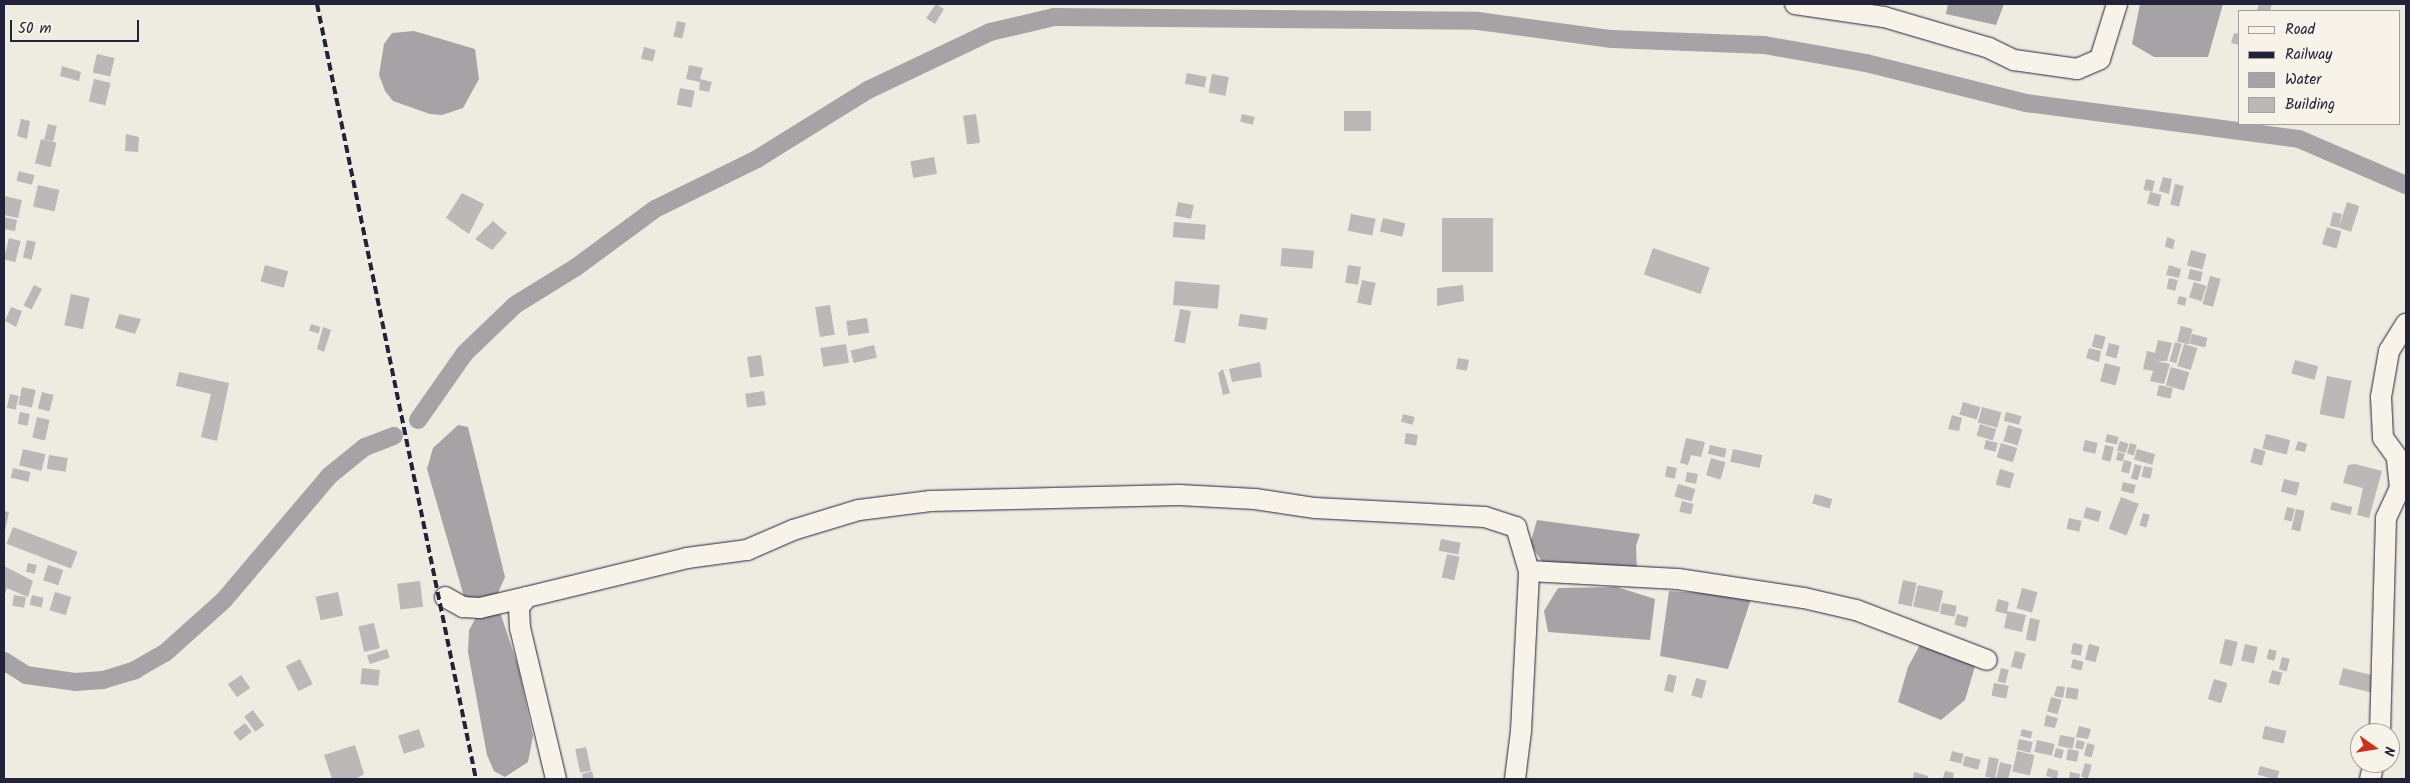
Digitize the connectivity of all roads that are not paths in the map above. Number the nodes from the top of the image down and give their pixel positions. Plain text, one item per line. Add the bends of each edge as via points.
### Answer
1 (1795, 4) edge
2 (2117, 4) edge
3 (2406, 324) edge
4 (1529, 571) junction
5 (527, 597) junction
6 (445, 598) dead end
7 (1987, 660) dead end
8 (2380, 723) edge
9 (556, 779) edge
10 (1514, 779) edge

1 - 2 street via 1884,17 1989,48 2014,60 2077,69 2100,60
3 - 8 street via 2389,351 2381,397 2383,438 2397,457 2400,488 2386,518
4 - 5 street via 1516,527 1485,517 1315,508 1255,499 1180,495 1030,498 930,501 859,510 793,530 746,550 687,558
4 - 7 street via 1678,579 1804,598 1856,610
4 - 10 street via 1521,731
5 - 6 street via 480,608 463,607
5 - 9 street via 519,606 520,628

